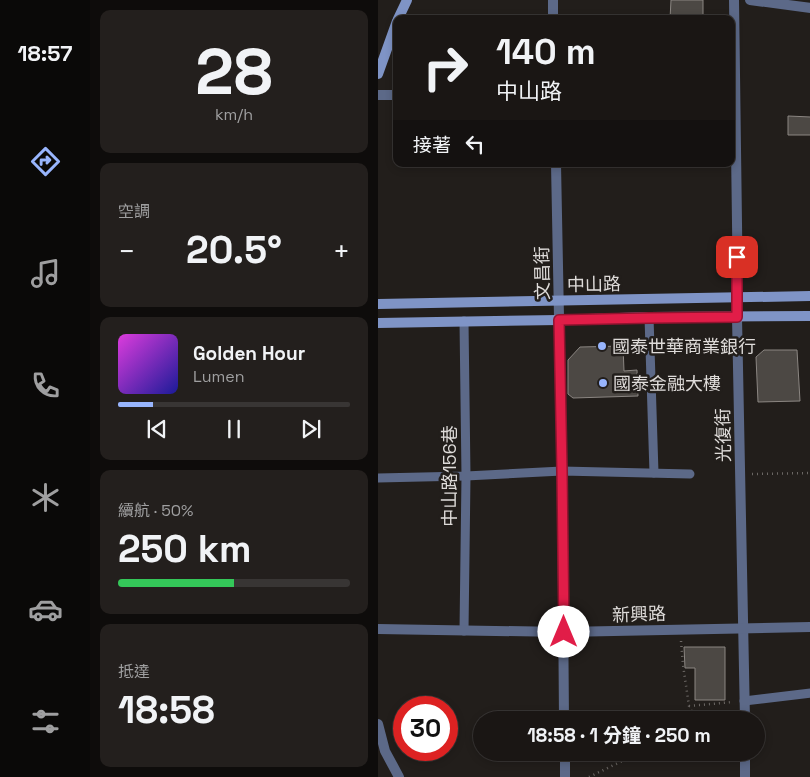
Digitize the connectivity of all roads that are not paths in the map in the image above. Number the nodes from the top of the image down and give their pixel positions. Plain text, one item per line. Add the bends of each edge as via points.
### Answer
1 (406, 0) edge
2 (553, 0) edge
3 (734, 0) edge
4 (750, 0) edge
5 (810, 8) edge
6 (399, 15) edge
7 (553, 15) edge
8 (734, 15) edge
9 (393, 31) edge
10 (378, 74) edge
11 (735, 74) edge
12 (378, 95) edge
13 (393, 95) edge
14 (556, 167) edge
15 (810, 296) edge
16 (738, 297) junction
17 (559, 301) junction
18 (378, 304) edge
19 (810, 316) edge
20 (737, 317) junction
21 (649, 318) junction
22 (559, 320) junction
23 (464, 322) junction
24 (378, 323) edge
25 (562, 471) junction
26 (654, 473) junction
27 (690, 474) dead end
28 (466, 476) junction
29 (378, 478) edge
30 (810, 627) edge
31 (743, 628) junction
32 (378, 629) edge
33 (464, 631) junction
34 (564, 632) junction
35 (810, 693) edge
36 (744, 701) junction
37 (564, 711) edge
38 (744, 711) edge
39 (378, 724) edge
40 (564, 761) edge
41 (745, 761) edge
42 (399, 777) edge
43 (565, 777) edge
44 (745, 777) edge

1 - 6 street
2 - 7 street
3 - 8 street, 光復街
4 - 5 street
9 - 10 street
11 - 16 street, 光復街
12 - 13 street
14 - 17 street, 文昌街
15 - 16 street, 中山路
16 - 17 street, 中山路
16 - 20 street, 光復街
17 - 18 street, 中山路
17 - 22 street, 文昌街
19 - 20 street, 中山路
20 - 21 street, 中山路
20 - 31 street, 光復街
21 - 22 street, 中山路
21 - 26 lane
22 - 23 street, 中山路
22 - 25 street, 文昌街
23 - 24 street, 中山路
23 - 28 lane, 中山路156巷
25 - 26 lane
25 - 28 lane
25 - 34 street, 文昌街
26 - 27 lane
28 - 29 lane
28 - 33 lane, 中山路156巷
30 - 31 street, 新興路
31 - 34 street, 新興路
31 - 36 street, 光復街
32 - 33 street, 新興路
33 - 34 street, 新興路
34 - 37 street, 文昌街
35 - 36 lane
36 - 38 street, 光復街
39 - 42 street via 385,751
40 - 43 street
41 - 44 street

